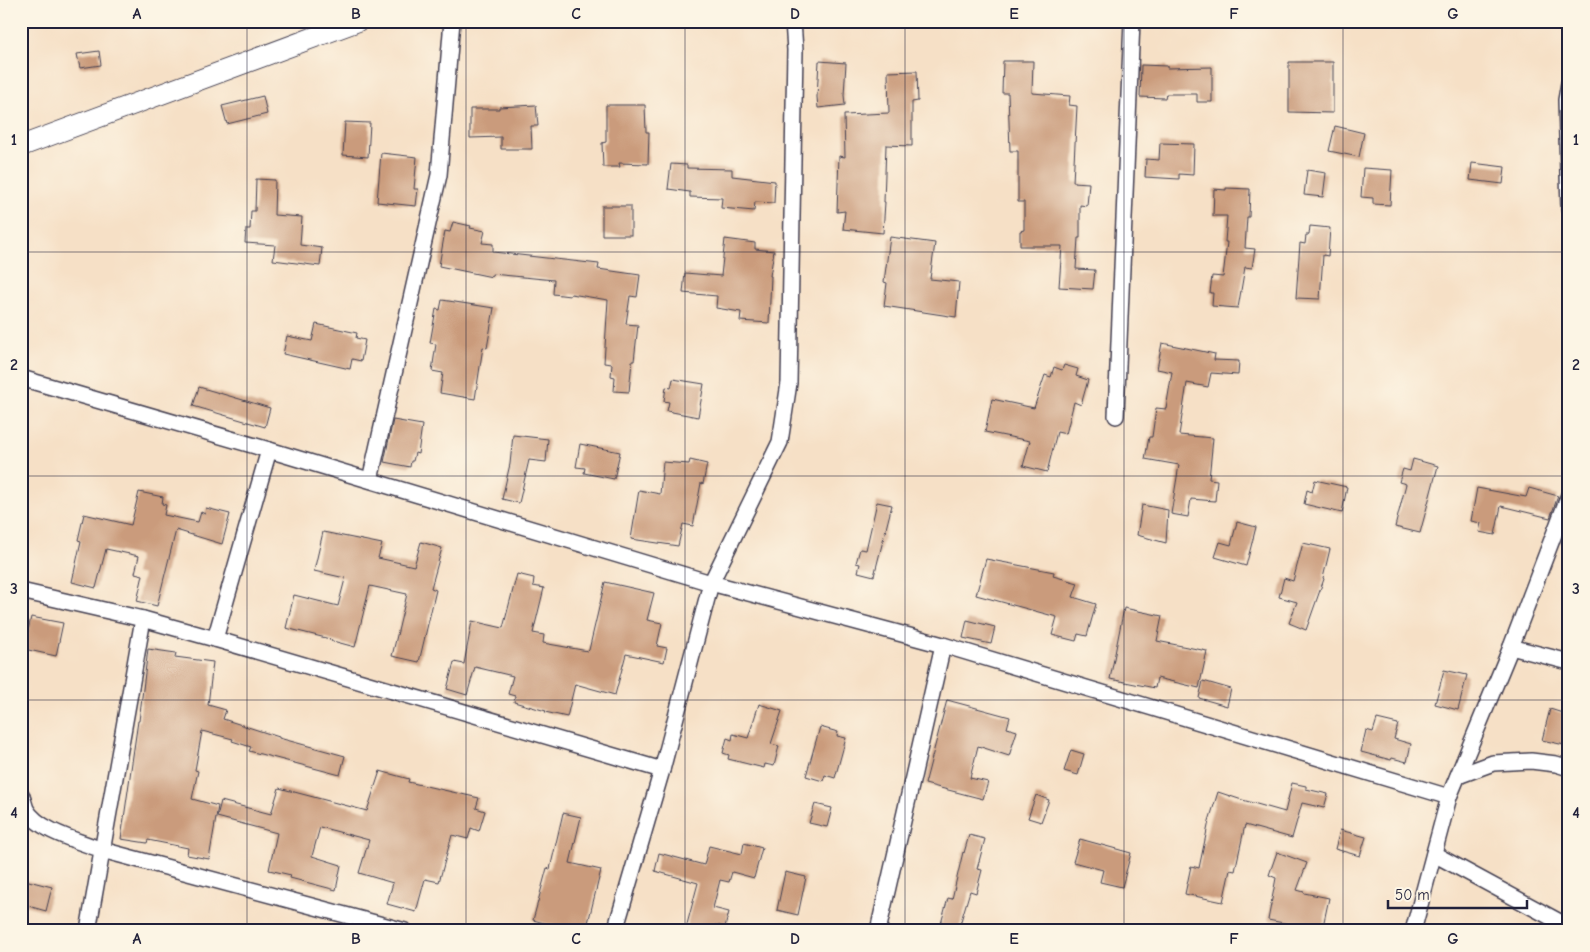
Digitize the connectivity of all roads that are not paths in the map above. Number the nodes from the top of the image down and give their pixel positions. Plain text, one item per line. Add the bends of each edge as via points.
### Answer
1 (358, 21) edge
2 (452, 21) edge
3 (793, 21) edge
4 (1132, 21) edge
5 (1569, 83) edge
6 (21, 146) edge
7 (1569, 209) edge
8 (21, 378) edge
9 (1116, 416) dead end
10 (269, 450) junction
11 (370, 480) junction
12 (1569, 495) edge
13 (711, 583) junction
14 (21, 591) edge
15 (143, 619) junction
16 (215, 639) junction
17 (943, 645) junction
18 (1511, 647) junction
19 (1569, 662) edge
20 (1569, 768) edge
21 (662, 770) junction
22 (1458, 776) junction
23 (21, 794) edge
24 (1449, 798) junction
25 (102, 850) junction
26 (1434, 854) junction
27 (1569, 928) edge
28 (397, 930) edge
29 (88, 931) edge
30 (615, 931) edge
31 (878, 931) edge
32 (1413, 931) edge

1 - 6 street
2 - 11 street via 439,175
3 - 13 street via 789,384 780,442
4 - 9 street
5 - 7 street via 1566,100
8 - 10 street
10 - 11 street
10 - 16 street
11 - 13 street
12 - 18 street
13 - 17 street
13 - 21 street
14 - 15 street
15 - 16 street
15 - 25 street
16 - 21 street
17 - 24 street
17 - 31 street
18 - 19 street
18 - 22 street
20 - 22 street via 1531,762 1493,763
21 - 30 street
22 - 24 street
23 - 25 street via 26,809 38,822
24 - 26 street
25 - 28 street
25 - 29 street
26 - 27 street
26 - 32 street

